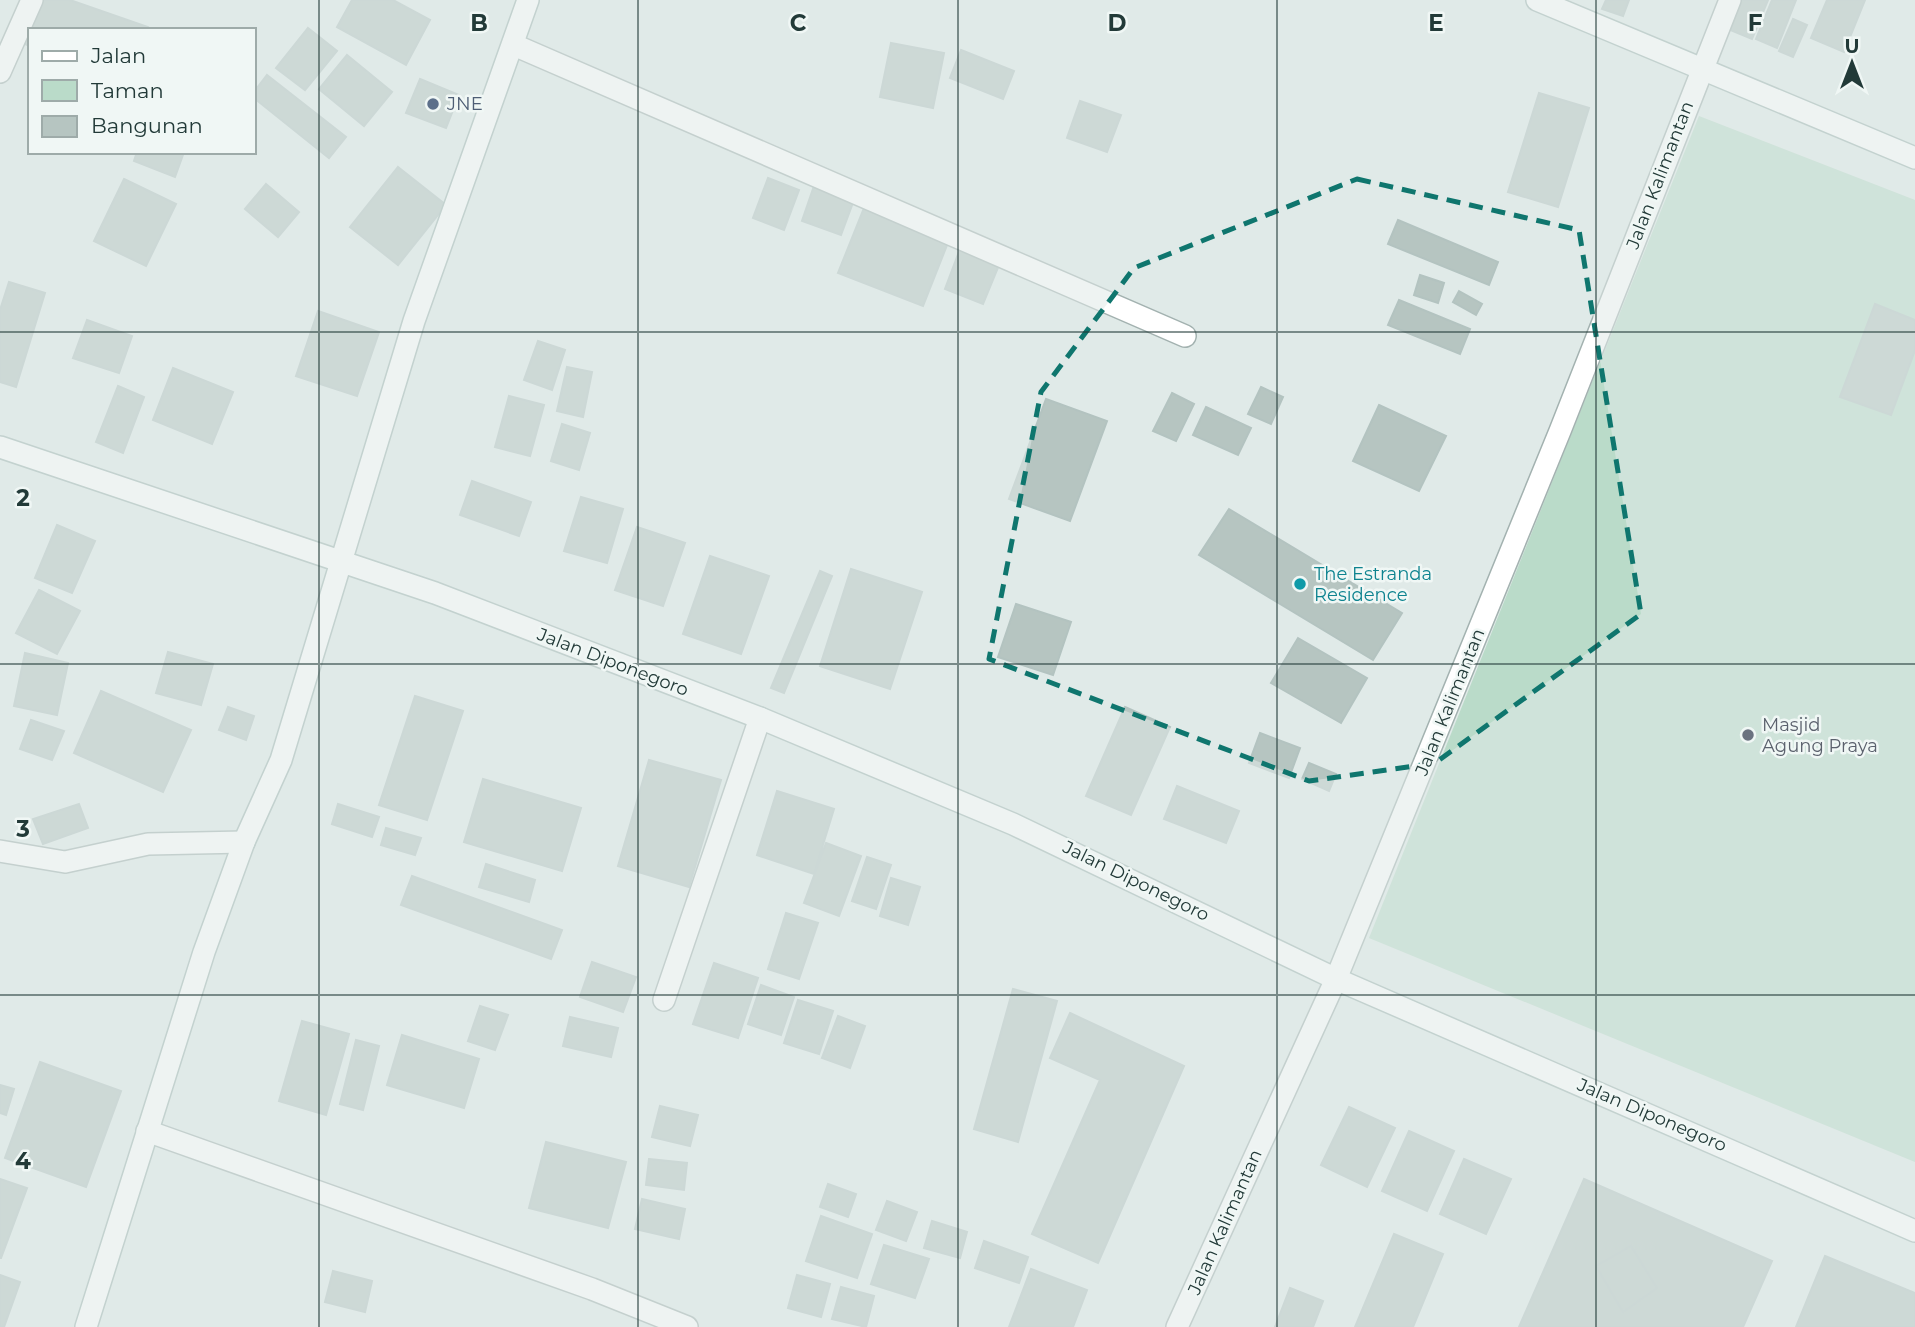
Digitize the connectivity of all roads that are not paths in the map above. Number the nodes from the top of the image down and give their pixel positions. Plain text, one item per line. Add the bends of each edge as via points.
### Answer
1 (32, 0) edge
2 (528, 0) edge
3 (1730, 0) edge
4 (1548, 2) edge
5 (513, 45) junction
6 (1702, 68) junction
7 (0, 72) edge
8 (1915, 158) edge
9 (1185, 336) dead end
10 (0, 447) edge
11 (344, 563) junction
12 (760, 718) junction
13 (244, 842) junction
14 (0, 851) edge
15 (1336, 979) junction
16 (664, 1000) dead end
17 (147, 1131) junction
18 (1915, 1231) edge
19 (86, 1327) edge
20 (687, 1327) edge
21 (1177, 1327) edge

1 - 7 street
2 - 5 street
3 - 6 street, Jalan Kalimantan
4 - 6 street
5 - 9 street
5 - 11 street via 414,321
6 - 8 street
6 - 15 street, Jalan Kalimantan via 1560,431
10 - 11 street, Jalan Diponegoro
11 - 12 street, Jalan Diponegoro via 435,593
11 - 13 street via 281,761
12 - 15 street, Jalan Diponegoro via 1013,824
12 - 16 street
13 - 14 street via 148,844 65,862
13 - 17 street
15 - 18 street, Jalan Diponegoro
15 - 21 street, Jalan Kalimantan
17 - 19 street
17 - 20 street

